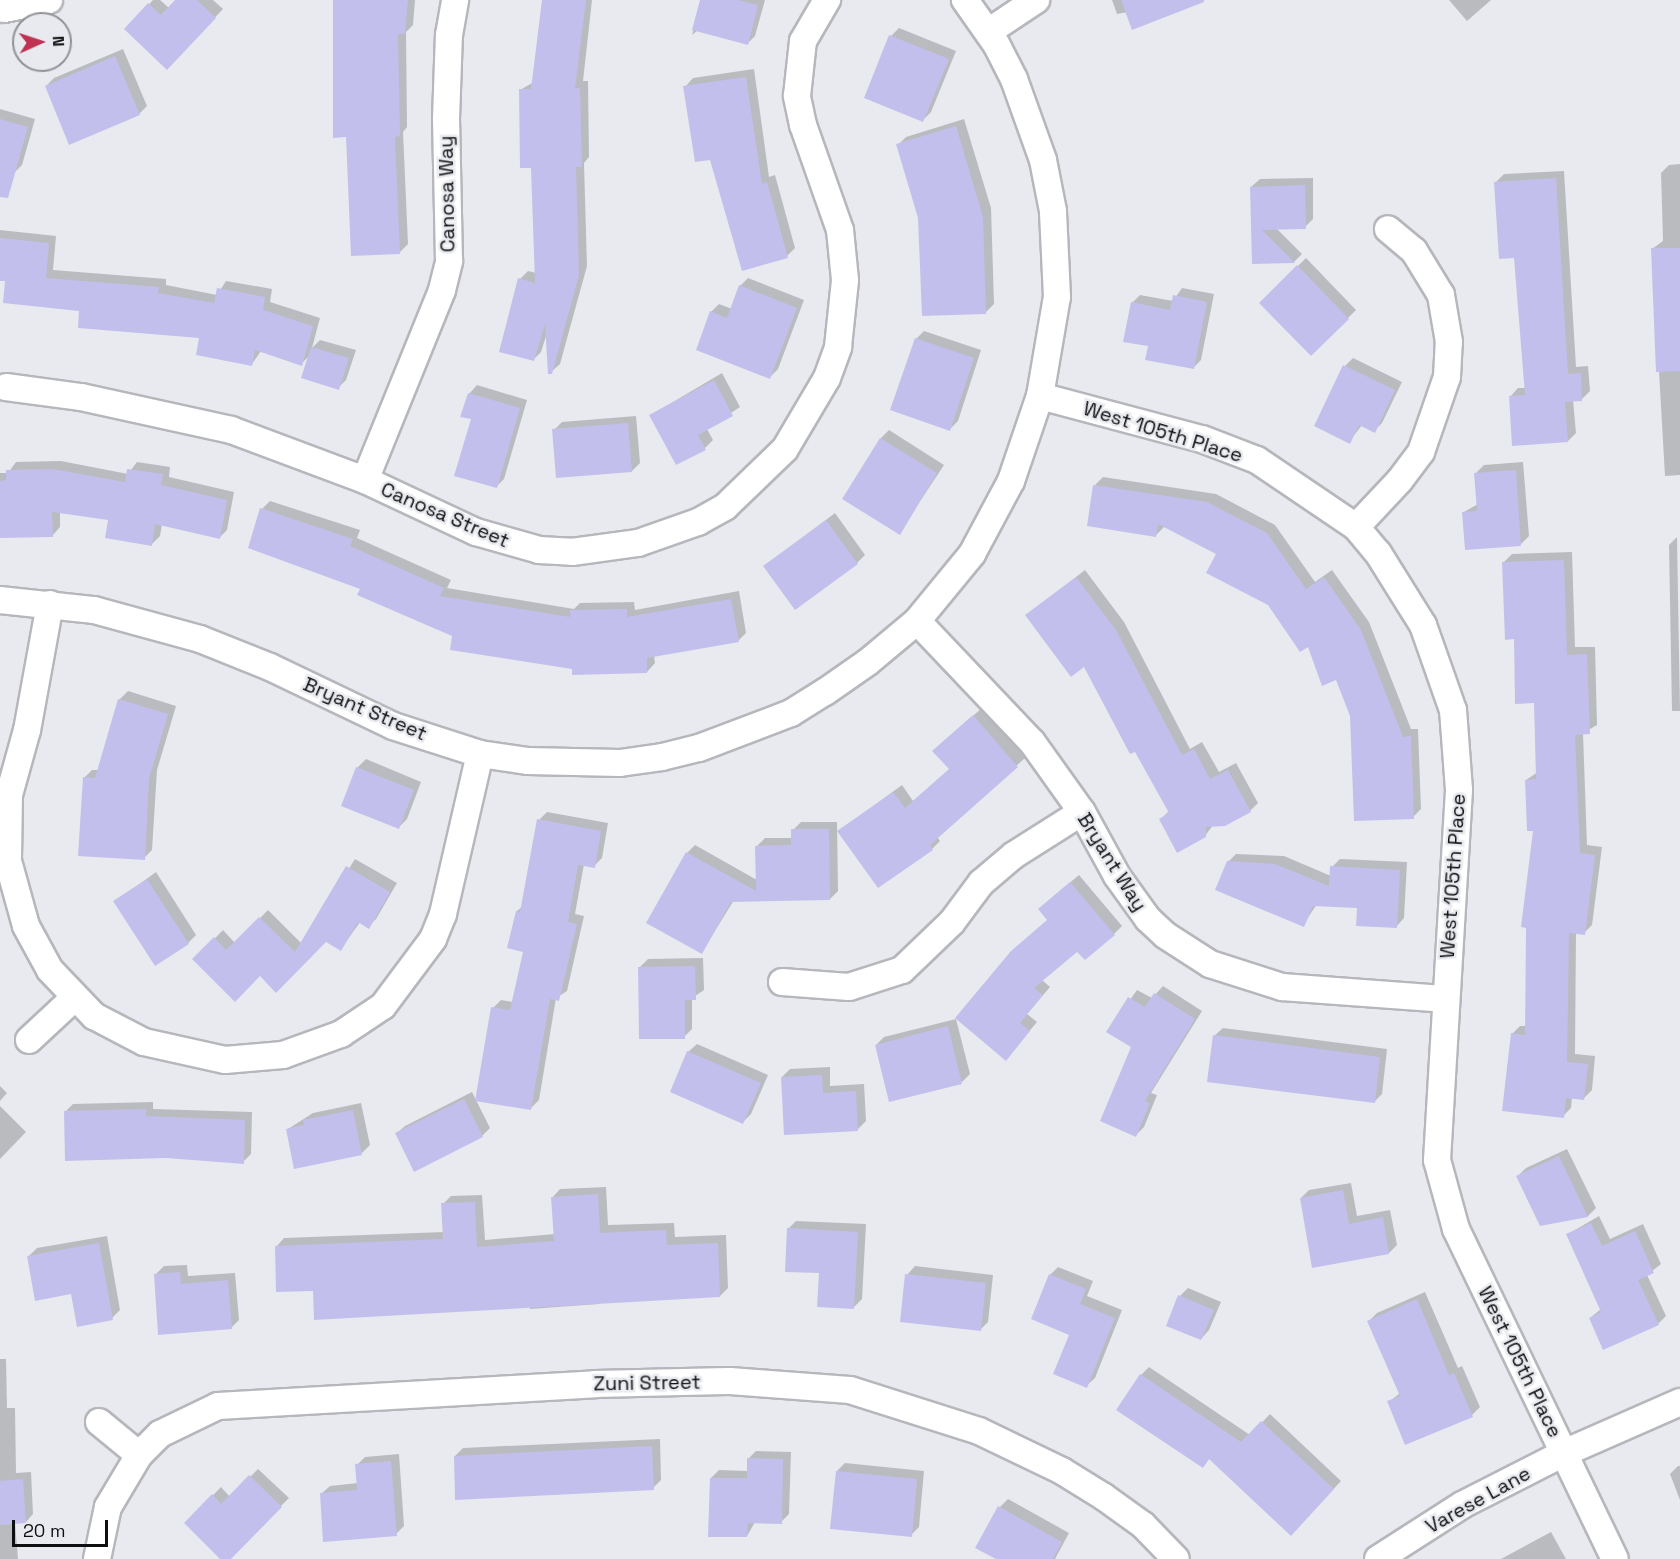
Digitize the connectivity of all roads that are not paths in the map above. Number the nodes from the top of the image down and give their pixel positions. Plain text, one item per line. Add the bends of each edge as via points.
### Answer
1 (49, 0) edge
2 (455, 0) edge
3 (827, 0) edge
4 (965, 0) edge
5 (1036, 0) edge
6 (4, 9) dead end
7 (988, 32) junction
8 (1388, 229) dead end
9 (6, 387) dead end
10 (1040, 396) junction
11 (365, 480) junction
12 (1356, 527) junction
13 (0, 600) edge
14 (50, 604) junction
15 (917, 621) junction
16 (480, 754) junction
17 (1082, 812) junction
18 (782, 982) dead end
19 (74, 998) junction
20 (1444, 999) junction
21 (28, 1040) dead end
22 (1680, 1402) edge
23 (99, 1422) dead end
24 (1564, 1453) junction
25 (139, 1455) junction
26 (97, 1559) edge
27 (1176, 1559) edge
28 (1378, 1559) edge
29 (1615, 1559) edge

1 - 6 street
2 - 11 street, Canosa Way via 449,35 446,119 449,261 442,290
3 - 11 street, Canosa Street via 803,41 797,96 803,125 840,230 843,324 827,378 801,428 767,469 725,507 698,522 638,543 572,552 508,543
4 - 7 street, Bryant Street
5 - 7 street
7 - 10 street, Bryant Street via 1028,114 1053,211 1057,297
8 - 12 street via 1414,250 1441,295 1449,342 1447,377 1421,452
9 - 11 street, Canosa Street via 182,417 231,430
10 - 12 street, West 105th Place via 1202,439 1257,460
10 - 15 street, Bryant Street via 1021,457 991,521 972,554
12 - 20 street, West 105th Place via 1410,600 1446,680 1453,710 1459,790
13 - 14 street, Bryant Street
14 - 16 street, Bryant Street via 126,617 200,639 270,667 393,726
14 - 19 street via 27,730 9,795 8,861 26,926 50,970
15 - 16 street, Bryant Street via 868,662 791,713 699,748 620,763 579,764
15 - 17 street, Bryant Way via 1032,742
16 - 19 street via 458,861 433,939 403,983 359,1023 283,1055 225,1060 144,1042 94,1016
17 - 18 street via 1005,862 902,970 849,987
17 - 20 street, Bryant Way via 1117,876 1148,919 1210,964 1282,987
19 - 21 street
20 - 24 street, West 105th Place via 1437,1138 1448,1209
22 - 24 street, Varese Lane
23 - 25 street
24 - 28 street, Varese Lane via 1462,1505
24 - 29 street, West 105th Place
25 - 26 street, Zuni Street via 108,1508
25 - 27 street, Zuni Street via 160,1434 219,1406 594,1384 796,1383 850,1390 938,1415 1019,1449 1104,1497 1143,1525

